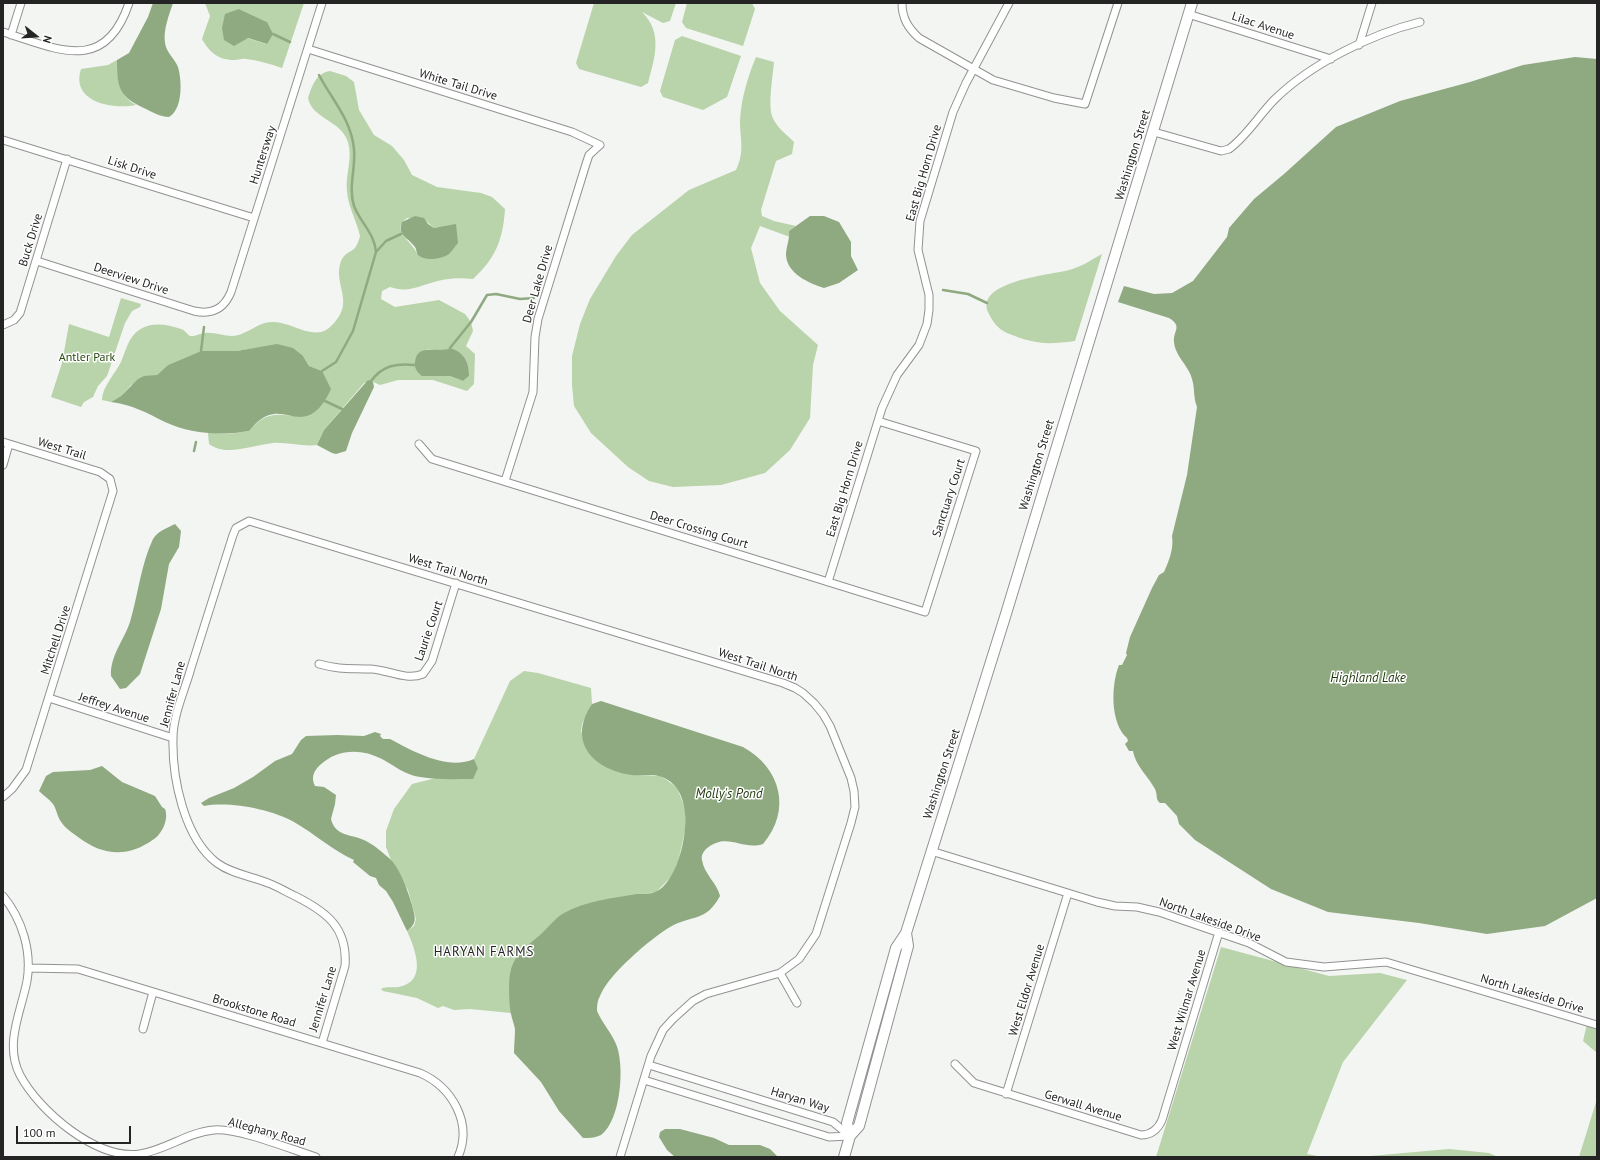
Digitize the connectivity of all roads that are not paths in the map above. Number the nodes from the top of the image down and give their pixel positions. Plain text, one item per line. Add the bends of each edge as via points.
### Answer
1 (22, 3) edge
2 (129, 3) edge
3 (322, 3) edge
4 (902, 3) edge
5 (1009, 3) edge
6 (1118, 3) edge
7 (1192, 3) edge
8 (1372, 3) edge
9 (1188, 14) junction
10 (1420, 22) dead end
11 (3, 32) edge
12 (11, 35) junction
13 (1358, 45) junction
14 (308, 49) junction
15 (1331, 60) junction
16 (974, 69) junction
17 (1154, 132) junction
18 (3, 140) edge
19 (600, 145) joint
20 (67, 159) junction
21 (254, 218) junction
22 (37, 261) junction
23 (218, 309) joint
24 (6, 324) edge
25 (878, 421) junction
26 (6, 443) edge
27 (419, 444) dead end
28 (3, 465) edge
29 (505, 481) junction
30 (111, 482) joint
31 (324, 543) joint
32 (941, 559) joint
33 (828, 582) junction
34 (456, 583) junction
35 (319, 664) dead end
36 (49, 698) junction
37 (173, 738) junction
38 (3, 797) edge
39 (931, 851) junction
40 (1068, 893) junction
41 (3, 896) edge
42 (1219, 932) junction
43 (28, 968) junction
44 (780, 973) junction
45 (153, 992) junction
46 (797, 1003) dead end
47 (1597, 1025) edge
48 (143, 1029) dead end
49 (322, 1043) junction
50 (955, 1064) dead end
51 (648, 1065) junction
52 (1176, 1075) joint
53 (645, 1077) junction
54 (1006, 1094) junction
55 (850, 1136) junction
56 (139, 1156) edge
57 (316, 1157) edge
58 (458, 1157) edge
59 (620, 1157) edge
60 (844, 1157) edge

1 - 12 street
2 - 12 street via 114,34 94,48 69,52
3 - 14 street, Huntersway
4 - 16 street via 904,20 919,38
5 - 16 street, East Big Horn Drive
6 - 16 street via 1085,104 1054,98 993,80
7 - 9 main road, Washington Street
8 - 13 street
9 - 15 street, Lilac Avenue
9 - 17 main road, Washington Street
10 - 13 street
11 - 12 street
13 - 15 street
14 - 19 street, White Tail Drive via 572,132
14 - 21 street, Huntersway
15 - 17 street via 1314,68 1275,99 1228,149 1221,151
16 - 25 street, East Big Horn Drive via 954,112 920,221 918,250 929,295 930,310 927,324 916,350 888,391
17 - 39 main road, Washington Street
18 - 20 street, Lisk Drive
19 - 29 street, Deer Lake Drive via 589,155 538,319 533,392
20 - 21 street, Lisk Drive
20 - 22 street, Buck Drive
21 - 23 street, Huntersway via 229,297
22 - 23 street, Deerview Drive via 194,311 210,313
22 - 24 street, Buck Drive via 20,313
25 - 32 street, Sanctuary Court via 976,451
25 - 33 street, East Big Horn Drive
26 - 28 street
26 - 30 street, West Trail via 100,472
27 - 29 street, Deer Crossing Court via 432,458
29 - 33 street, Deer Crossing Court
30 - 36 street, Mitchell Drive via 113,495
31 - 34 street, West Trail North
31 - 37 street, Jennifer Lane via 249,521 236,528 179,707
32 - 33 street, Deer Crossing Court via 925,612
34 - 35 street, Laurie Court via 432,661 423,674 410,677 385,670 337,669
34 - 44 street, West Trail North via 782,683 795,688 814,703 830,726 851,778 855,807 816,934 799,959
36 - 37 street, Jeffrey Avenue
36 - 38 street, Mitchell Drive via 26,770
37 - 49 street, Jennifer Lane via 177,785 189,825 205,851 228,870 268,883 305,901 326,915 341,933 346,956 345,966
39 - 40 street, North Lakeside Drive
39 - 55 main road, Washington Street via 906,933 908,946 858,1126
40 - 42 street, North Lakeside Drive via 1115,906 1159,912
40 - 54 street, West Eldor Avenue
41 - 43 street, Alleghany Road via 22,928
42 - 47 street, North Lakeside Drive via 1249,943 1286,962 1324,967 1386,962
42 - 52 street, West Wilmar Avenue
43 - 45 street, Brookstone Road via 68,967
43 - 56 street, Alleghany Road via 13,1040 18,1072 26,1087 45,1109 82,1139 104,1150
44 - 46 street
44 - 51 street, West Trail North via 717,990 693,1001 664,1030
45 - 48 street
45 - 49 street, Brookstone Road
49 - 58 street, Brookstone Road via 433,1079 444,1089 458,1111 462,1124
50 - 54 street, Gerwall Avenue via 974,1083
51 - 53 street, West Trail North
51 - 55 street, Haryan Way via 833,1122
52 - 54 street, Gerwall Avenue via 1159,1126 1146,1135
53 - 55 street via 828,1137
53 - 59 street
55 - 60 main road, Washington Street
56 - 57 street, Alleghany Road via 202,1131 216,1130 239,1133

